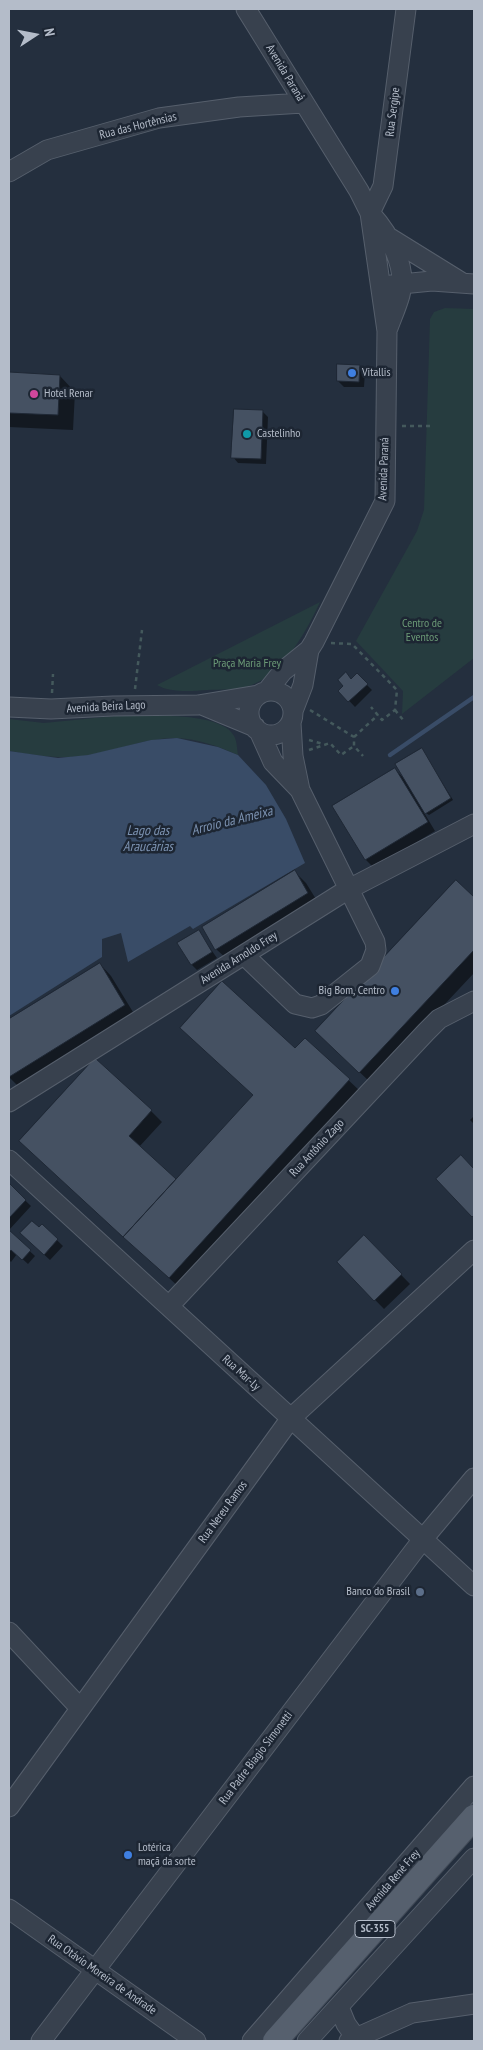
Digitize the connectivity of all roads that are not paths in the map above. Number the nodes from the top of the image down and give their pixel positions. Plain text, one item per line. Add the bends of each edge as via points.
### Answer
1 (246, 9) edge
2 (406, 9) edge
3 (303, 103) junction
4 (9, 172) edge
5 (370, 213) junction
6 (390, 238) junction
7 (468, 283) edge
8 (402, 284) junction
9 (381, 286) junction
10 (387, 331) junction
11 (312, 646) junction
12 (262, 693) junction
13 (202, 704) junction
14 (9, 707) edge
15 (294, 712) junction
16 (257, 729) junction
17 (300, 790) junction
18 (474, 824) edge
19 (347, 890) junction
20 (244, 954) junction
21 (474, 1001) edge
22 (9, 1102) edge
23 (9, 1160) edge
24 (474, 1250) edge
25 (169, 1306) junction
26 (291, 1418) junction
27 (474, 1478) edge
28 (423, 1539) junction
29 (474, 1586) edge
30 (9, 1632) edge
31 (80, 1708) junction
32 (474, 1786) edge
33 (9, 1807) edge
34 (474, 1816) edge
35 (451, 1843) junction
36 (472, 1864) edge
37 (9, 1909) edge
38 (95, 1970) junction
39 (474, 2004) edge
40 (339, 2007) junction
41 (352, 2040) edge
42 (41, 2041) edge
43 (196, 2041) edge
44 (252, 2041) edge
45 (275, 2041) edge
46 (307, 2041) edge

1 - 3 street, Avenida Paraná
2 - 5 street, Rua Sergipe via 383,186
3 - 4 street, Rua das Hortênsias via 239,107 159,118 47,150
3 - 5 street, Avenida Paraná
5 - 6 street, Avenida Paraná
5 - 9 street, Avenida Paraná
6 - 7 street
6 - 8 street, Avenida Paraná via 398,258
7 - 8 street
8 - 9 street
8 - 10 street, Avenida Paraná
9 - 10 street, Avenida Paraná
10 - 11 street, Avenida Paraná via 385,501
11 - 12 street, Avenida Paraná
11 - 15 street, Avenida Paraná
12 - 13 street, Avenida Beira Lago
12 - 15 street via 275,691 284,695
12 - 16 street, Avenida Paraná via 250,710
13 - 14 street, Avenida Beira Lago via 51,710
13 - 16 street, Avenida Beira Lago
15 - 16 street via 277,734
15 - 17 street, Avenida Paraná via 294,756
16 - 17 street, Avenida Paraná via 273,762
17 - 19 street, Avenida Paraná
18 - 19 street, Avenida Arnoldo Frey
19 - 20 street, Avenida Arnoldo Frey
19 - 20 street, Avenida Paraná via 375,942 374,960 321,1005 312,1008 295,1004
20 - 22 street, Avenida Arnoldo Frey
21 - 25 street, Rua Antônio Zago via 438,1019
23 - 25 street, Rua Mar-Ly
24 - 26 street, Rua Nereu Ramos
25 - 26 street, Rua Mar-Ly
26 - 28 street, Rua Mar-Ly
26 - 31 street, Rua Nereu Ramos
27 - 28 street, Rua Padre Biagio Simonetti
28 - 29 street, Rua Mar-Ly
28 - 38 street, Rua Padre Biagio Simonetti
30 - 31 street
31 - 33 street, Rua Nereu Ramos
32 - 44 street, Avenida René Frey
34 - 35 main road, Avenida René Frey / SC-355
35 - 36 street
35 - 45 main road, Avenida René Frey / SC-355
36 - 40 street
37 - 38 street, Rua Otávio Moreira de Andrade
38 - 42 street, Rua Padre Biagio Simonetti
38 - 43 street, Rua Otávio Moreira de Andrade
39 - 41 street via 412,2013
40 - 41 street
40 - 46 street

